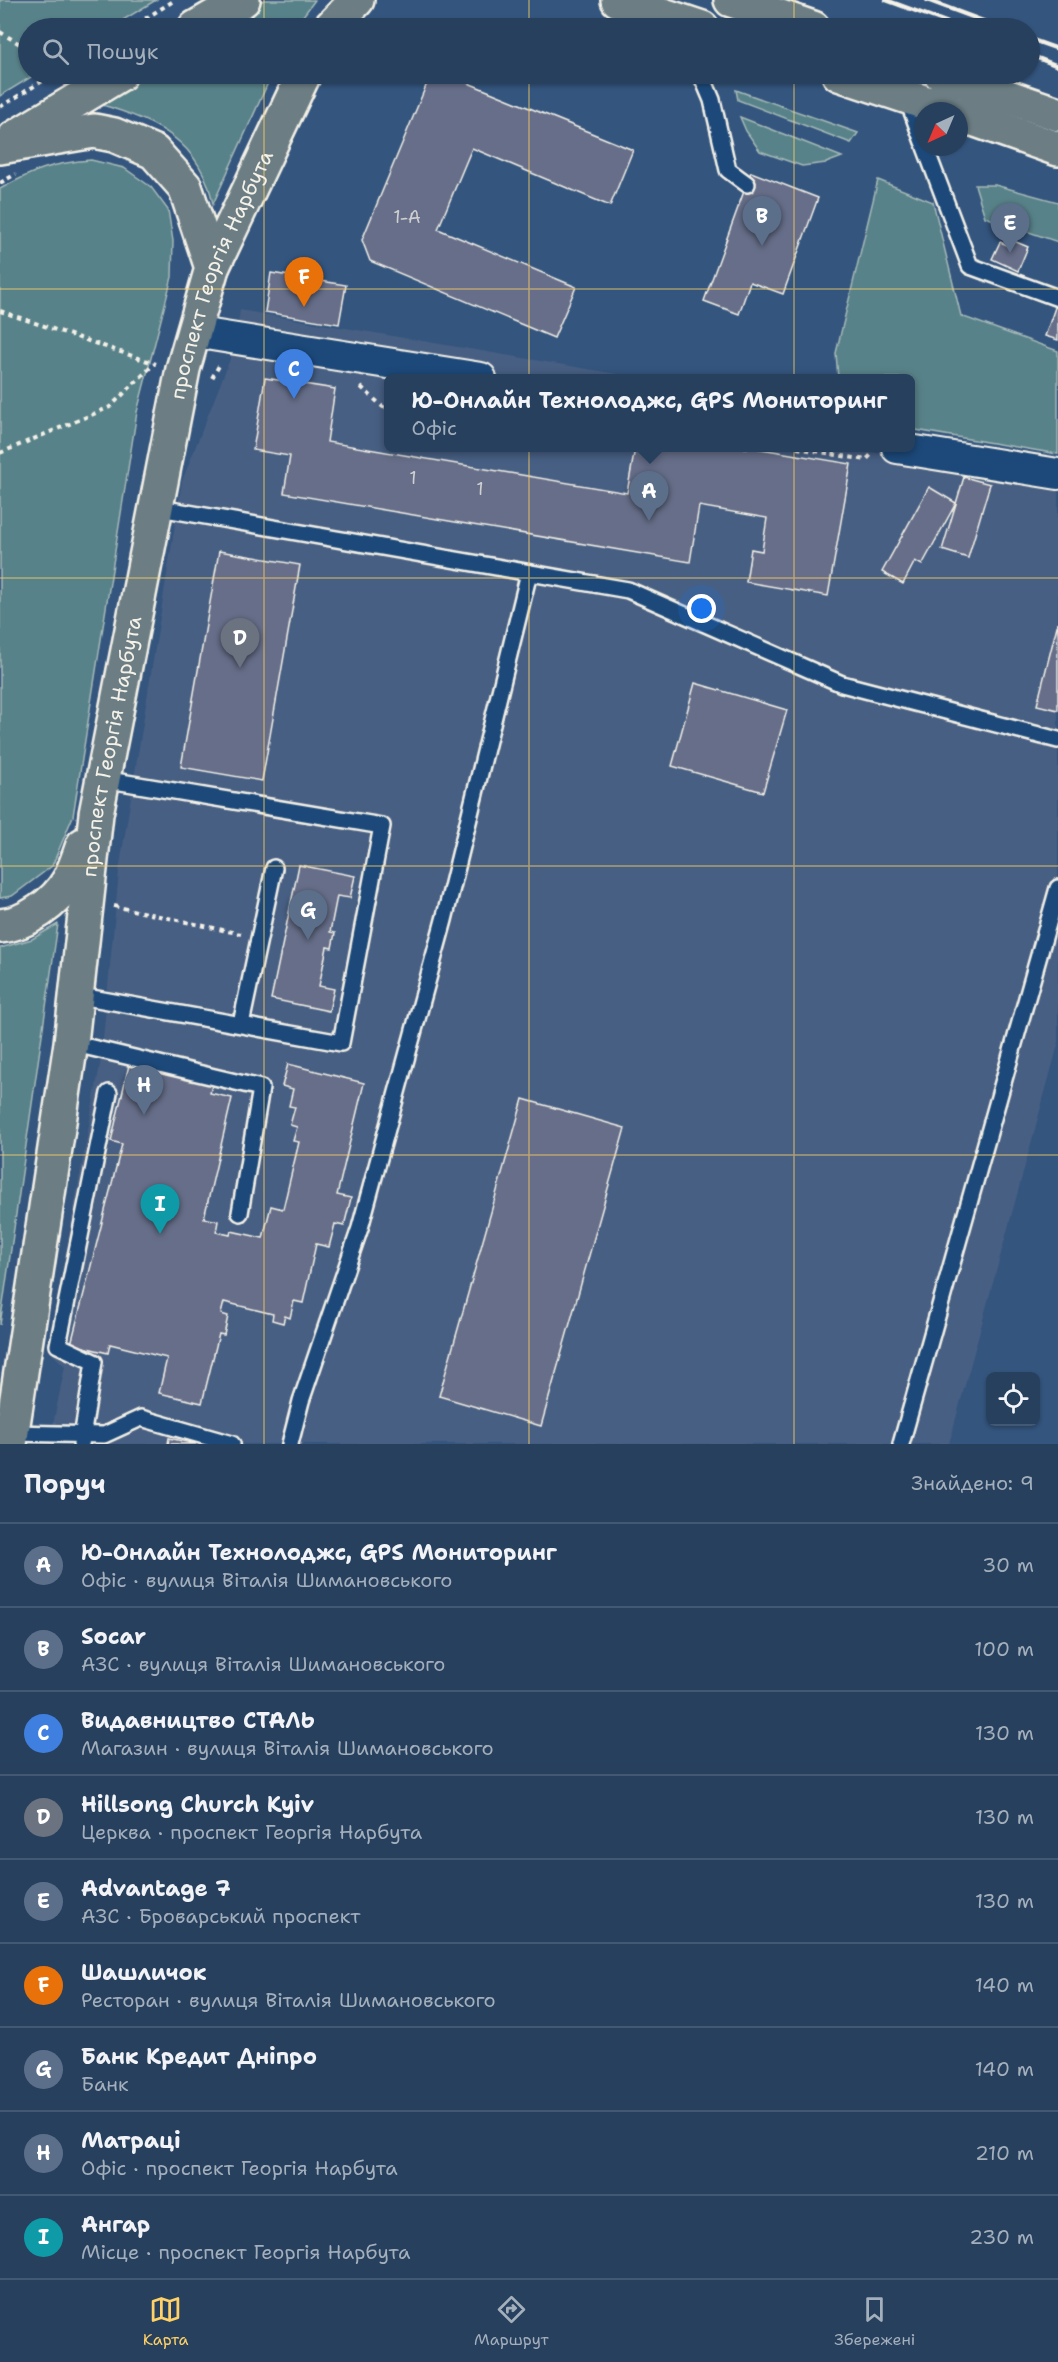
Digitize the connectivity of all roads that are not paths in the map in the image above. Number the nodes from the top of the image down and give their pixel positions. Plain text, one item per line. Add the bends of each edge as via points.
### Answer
1 (206, 0) edge
2 (243, 0) edge
3 (357, 0) edge
4 (618, 0) edge
5 (731, 0) edge
6 (194, 18) edge
7 (212, 18) edge
8 (340, 18) edge
9 (666, 18) edge
10 (784, 18) edge
11 (104, 84) edge
12 (299, 84) edge
13 (705, 84) edge
14 (871, 84) edge
15 (970, 84) edge
16 (906, 95) junction
17 (925, 102) edge
18 (1058, 114) edge
19 (914, 117) edge
20 (968, 117) edge
21 (0, 147) edge
22 (1058, 149) edge
23 (928, 156) edge
24 (747, 184) dead end
25 (212, 268) junction
26 (1058, 298) edge
27 (192, 332) junction
28 (456, 374) edge
29 (915, 450) edge
30 (1058, 474) edge
31 (154, 507) junction
32 (529, 573) junction
33 (1058, 740) edge
34 (103, 779) junction
35 (96, 813) junction
36 (274, 868) dead end
37 (1058, 888) edge
38 (0, 926) edge
39 (75, 995) junction
40 (241, 1024) junction
41 (72, 1043) junction
42 (109, 1093) dead end
43 (240, 1213) dead end
44 (11, 1439) edge
45 (82, 1439) edge
46 (106, 1439) edge
47 (232, 1444) edge
48 (290, 1444) edge
49 (901, 1444) edge

1 - 6 main road
2 - 7 main road
3 - 8 main road
4 - 9 main road
5 - 10 main road
11 - 21 main road
12 - 25 main road, проспект Георгія Нарбута
13 - 24 lane via 728,170
14 - 16 main road
15 - 18 main road
16 - 17 main road
16 - 19 lane
20 - 22 main road
21 - 25 main road via 94,131 154,152 185,187
23 - 26 lane via 970,266
25 - 27 main road, проспект Георгія Нарбута
27 - 28 street
27 - 31 main road, проспект Георгія Нарбута
29 - 30 street
31 - 32 lane
31 - 34 main road, проспект Георгія Нарбута
32 - 33 lane via 628,590 842,684
32 - 48 lane via 444,920 363,1216
34 - 35 main road, проспект Георгія Нарбута
34 - 40 lane via 382,826 341,1043
35 - 38 main road via 68,881 44,908 11,925
35 - 39 main road, проспект Георгія Нарбута
36 - 40 lane
37 - 49 lane
39 - 40 lane
39 - 41 main road, проспект Георгія Нарбута
41 - 43 lane via 261,1088
41 - 44 main road, проспект Георгія Нарбута
42 - 45 lane via 58,1345 94,1362
44 - 45 lane
45 - 46 lane
46 - 47 lane via 141,1418

